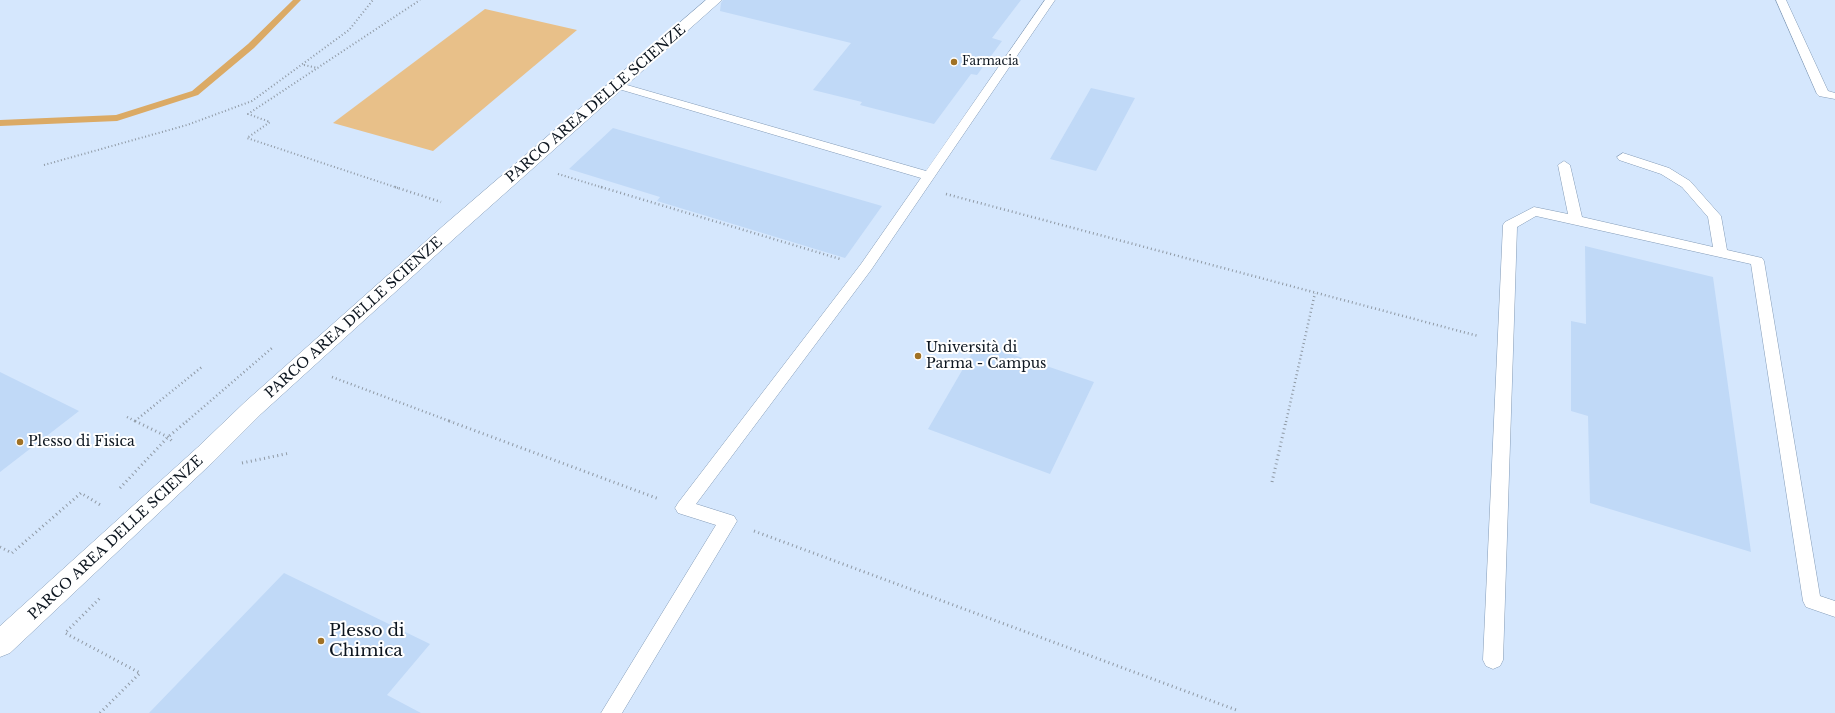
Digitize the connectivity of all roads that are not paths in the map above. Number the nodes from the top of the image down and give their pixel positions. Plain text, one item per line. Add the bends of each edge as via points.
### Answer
1 (715, 0) edge
2 (1050, 0) edge
3 (1781, 0) edge
4 (616, 85) junction
5 (1835, 96) edge
6 (1623, 157) dead end
7 (1564, 164) dead end
8 (924, 182) junction
9 (1576, 220) junction
10 (1721, 253) junction
11 (1835, 609) edge
12 (0, 644) edge
13 (1492, 660) dead end
14 (611, 713) edge

1 - 4 street, PARCO AREA DELLE SCIENZE
2 - 8 lane
3 - 5 lane via 1823,94
4 - 8 lane
4 - 12 street, PARCO AREA DELLE SCIENZE via 253,408
6 - 10 lane via 1665,171 1686,184 1714,216
7 - 9 lane
8 - 14 lane via 866,267 684,508 728,521
9 - 10 lane
9 - 13 lane via 1534,211 1510,225
10 - 11 lane via 1757,261 1812,601

